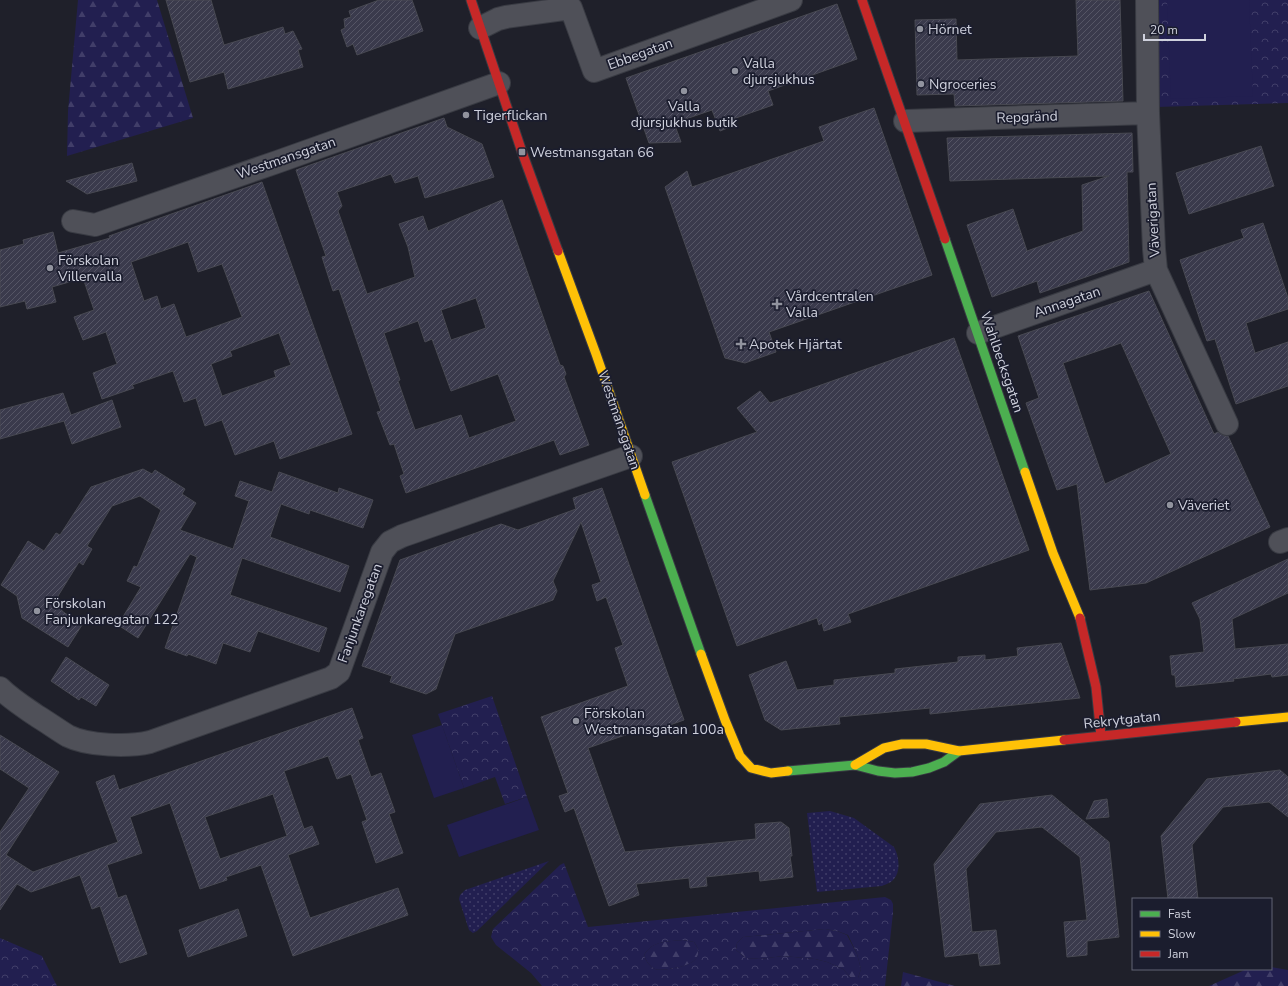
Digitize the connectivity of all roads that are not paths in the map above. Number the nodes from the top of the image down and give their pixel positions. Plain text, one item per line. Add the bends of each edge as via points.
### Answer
1 (470, 0) edge
2 (791, 0) edge
3 (862, 0) edge
4 (1147, 0) edge
5 (738, 9) edge
6 (480, 28) junction
7 (498, 83) junction
8 (1148, 113) junction
9 (906, 121) junction
10 (72, 221) dead end
11 (1156, 270) junction
12 (978, 333) junction
13 (1227, 424) dead end
14 (631, 456) junction
15 (0, 688) edge
16 (1288, 717) edge
17 (1101, 736) junction
18 (959, 751) junction
19 (740, 756) joint
20 (855, 765) junction

1 - 6 street, Westmansgatan
2 - 5 street, Ebbegatan
3 - 9 street, Wahlbecksgatan
4 - 8 street, Väverigatan
5 - 6 street, Ebbegatan via 594,71 571,8 506,17
6 - 7 street, Westmansgatan
7 - 10 street, Westmansgatan via 95,225
7 - 14 street, Westmansgatan
8 - 9 street, Repgränd
8 - 11 street, Väverigatan
9 - 12 street, Wahlbecksgatan
11 - 12 street, Annagatan
11 - 13 street, Väverigatan
12 - 17 street, Wahlbecksgatan via 1053,553 1079,614 1096,688
14 - 15 street, Fanjunkaregatan via 390,542 382,552 339,672 331,678 150,742 124,746 90,742 69,736 10,698
14 - 19 street, Westmansgatan
16 - 17 street, Rekrytgatan
17 - 18 street, Rekrytgatan
18 - 20 street, Rekrytgatan via 930,744 893,745
18 - 20 street, Rekrytgatan via 944,762 912,772 878,771
19 - 20 street, Rekrytgatan via 751,768 771,773

